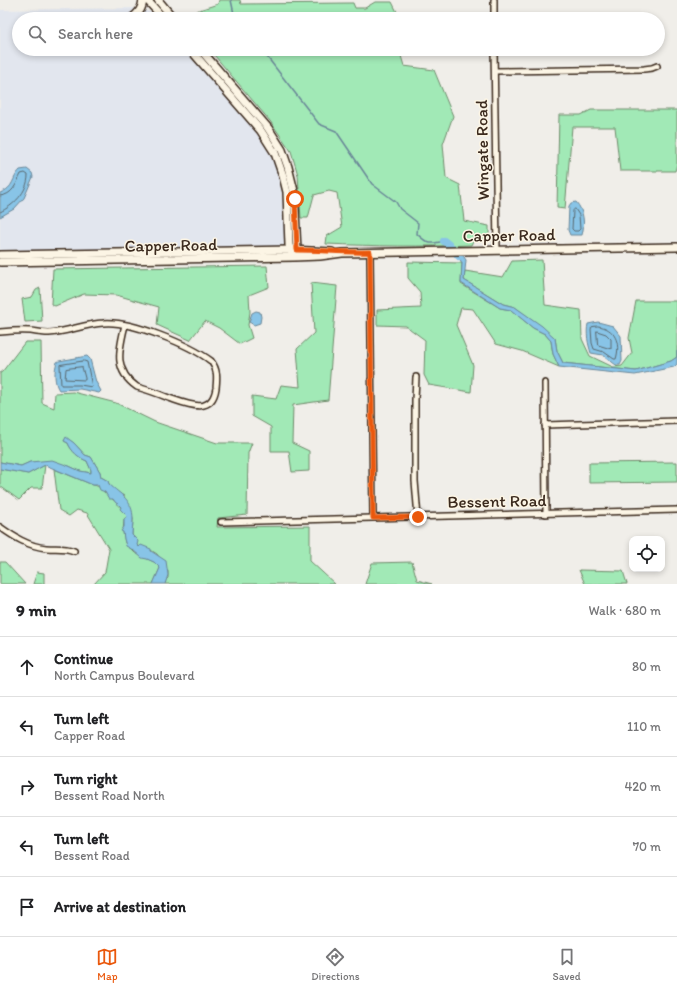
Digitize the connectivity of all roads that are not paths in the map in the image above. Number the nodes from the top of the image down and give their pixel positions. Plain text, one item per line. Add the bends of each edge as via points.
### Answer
1 (143, 0) edge
2 (147, 0) edge
3 (158, 0) edge
4 (494, 0) edge
5 (139, 12) edge
6 (158, 12) edge
7 (168, 12) edge
8 (494, 12) edge
9 (196, 56) edge
10 (206, 56) edge
11 (494, 56) edge
12 (657, 66) dead end
13 (495, 71) junction
14 (231, 84) junction
15 (225, 89) junction
16 (282, 161) junction
17 (677, 247) edge
18 (293, 250) junction
19 (497, 250) junction
20 (370, 252) junction
21 (342, 253) junction
22 (0, 255) edge
23 (294, 257) junction
24 (0, 262) edge
25 (125, 325) junction
26 (0, 332) edge
27 (416, 377) dead end
28 (545, 383) dead end
29 (677, 421) edge
30 (545, 424) junction
31 (677, 510) edge
32 (546, 514) junction
33 (418, 517) junction
34 (373, 518) junction
35 (221, 522) dead end
36 (0, 527) edge
37 (74, 551) dead end

1 - 5 street
2 - 6 street
3 - 7 street
4 - 8 street
9 - 15 street
10 - 14 street
11 - 13 street, Wingate Road
12 - 13 street via 644,69
13 - 19 street, Wingate Road
14 - 15 street
14 - 16 street via 271,132 282,150
15 - 16 street via 266,137
16 - 18 street
17 - 19 street, Capper Road
18 - 21 street, Capper Road
18 - 22 street, Capper Road
18 - 23 street
19 - 20 street, Capper Road
20 - 21 street, Capper Road
20 - 34 street
21 - 23 street, Capper Road
23 - 24 street, Capper Road
25 - 25 street via 173,341 212,362 217,375 212,399 202,406 191,406 132,383 124,374 119,359
25 - 26 street via 104,323 49,333
27 - 33 street via 415,473
28 - 30 street
29 - 30 street
30 - 32 street
31 - 32 street, Bessent Road
32 - 33 street, Bessent Road
33 - 34 street, Bessent Road
34 - 35 street, Bessent Road
36 - 37 street via 30,545

